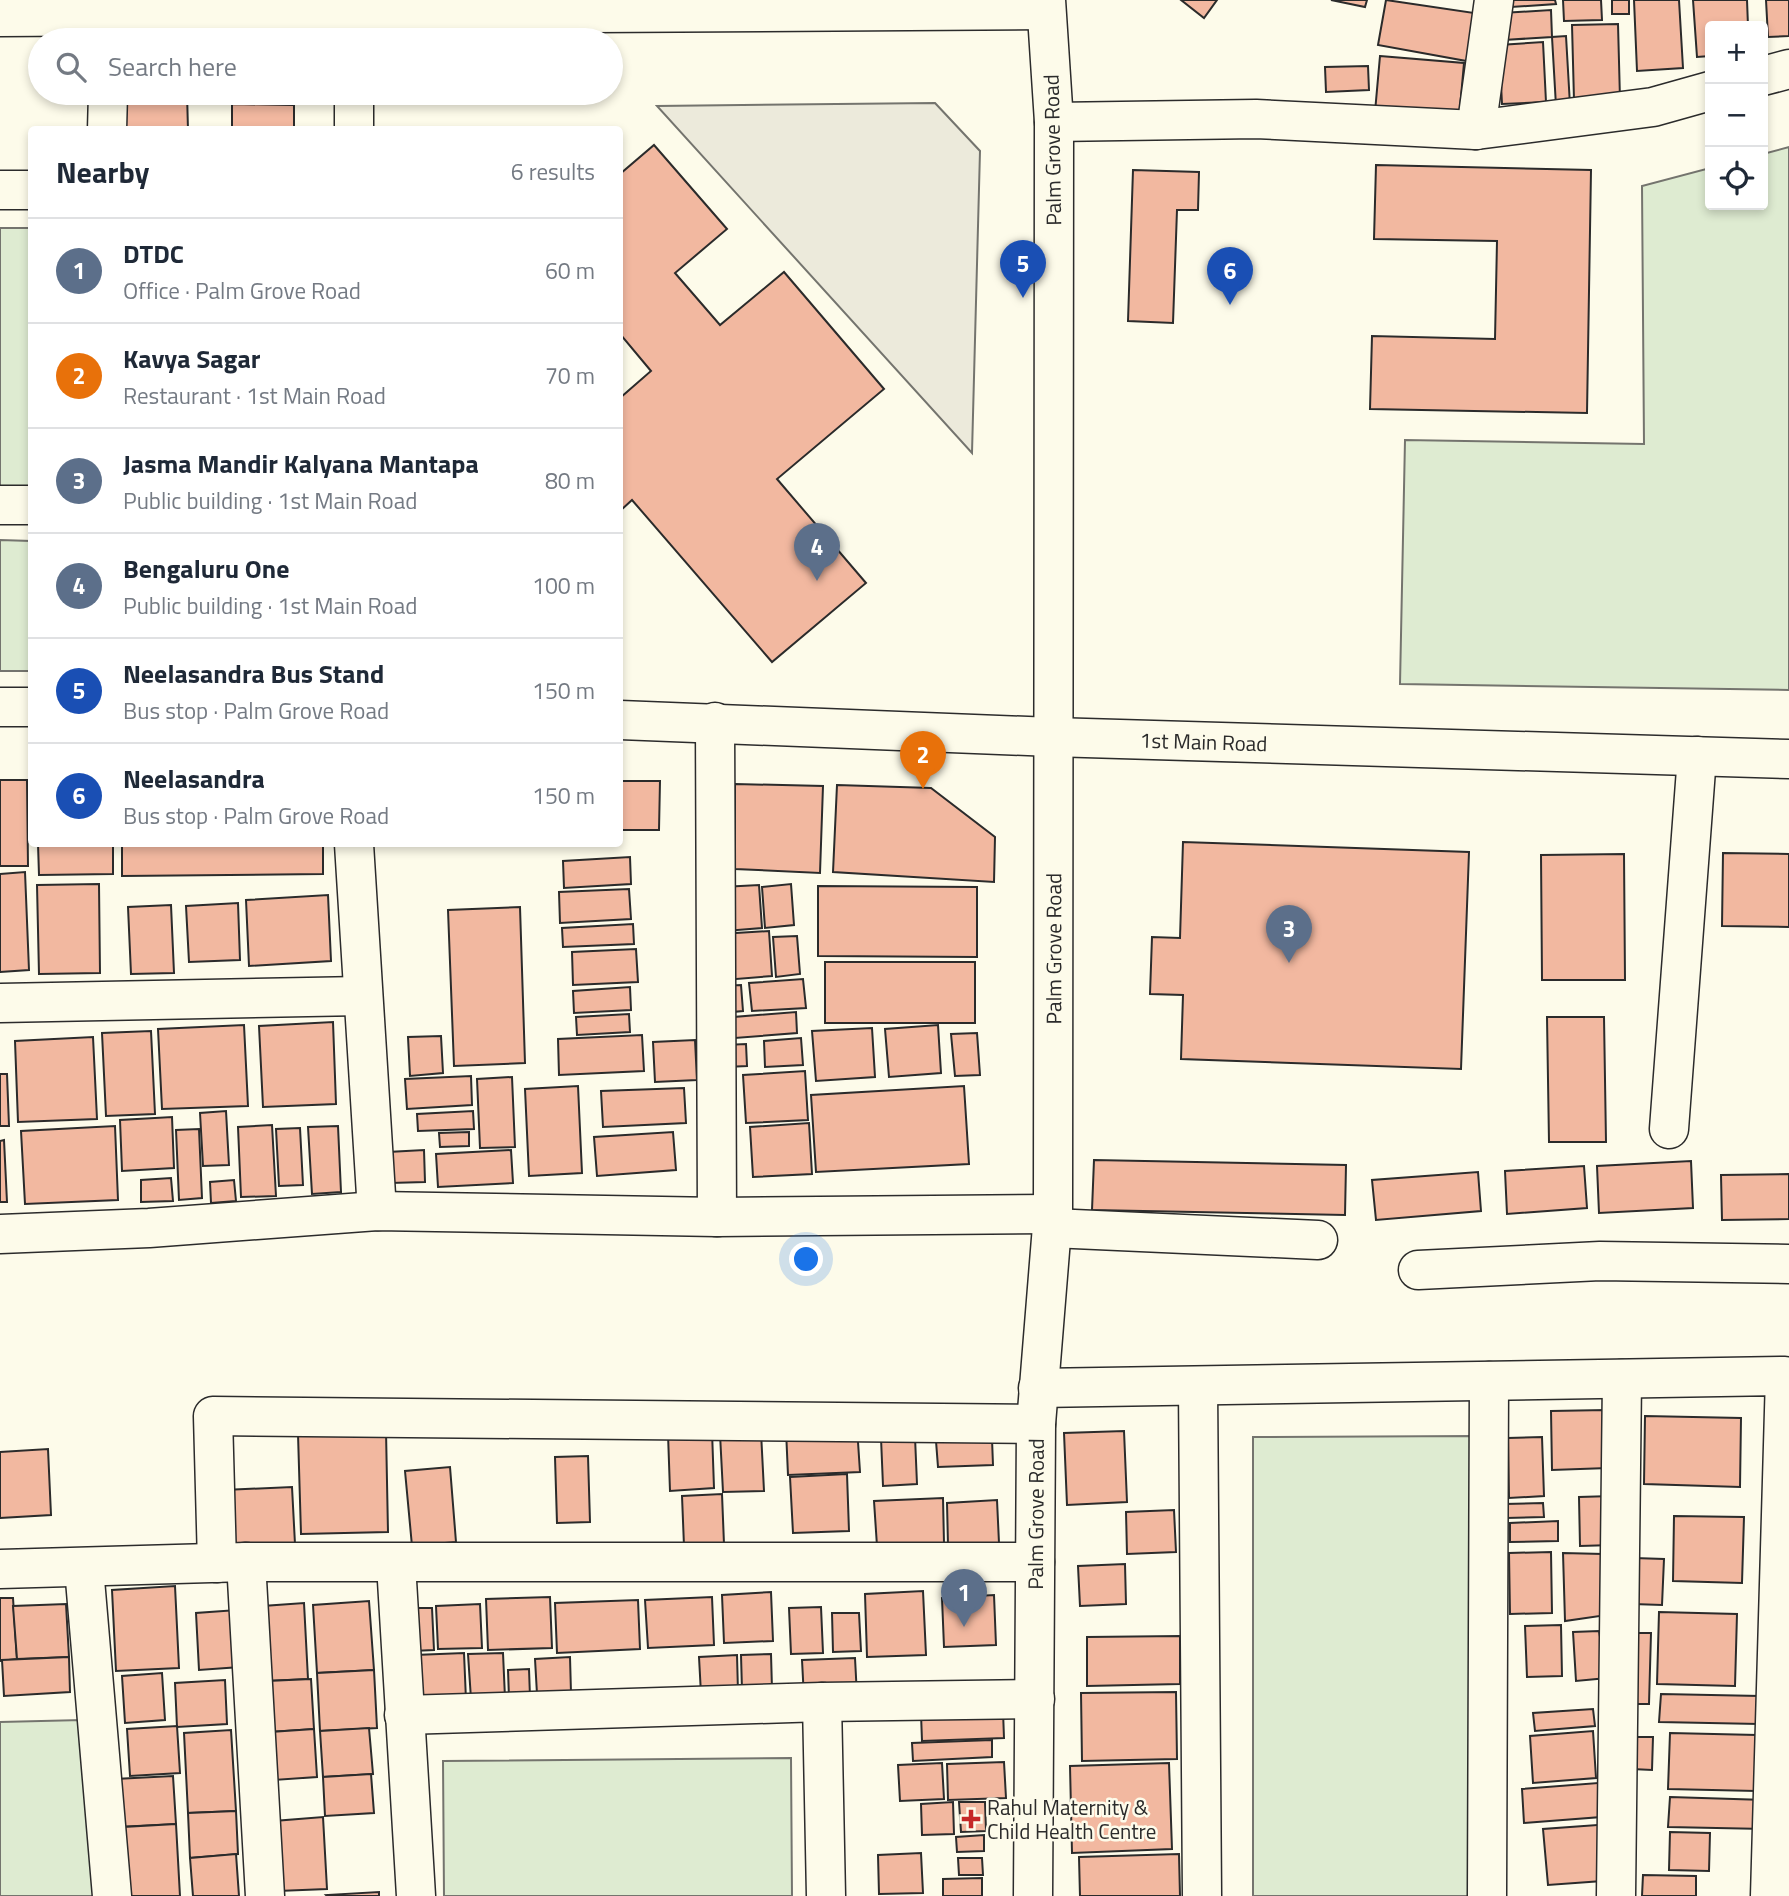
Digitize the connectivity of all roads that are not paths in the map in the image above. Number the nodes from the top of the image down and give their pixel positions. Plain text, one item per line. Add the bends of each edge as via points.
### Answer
1 (1494, 0) edge
2 (1046, 5) edge
3 (728, 6) edge
4 (0, 17) edge
5 (355, 27) edge
6 (109, 28) edge
7 (1789, 69) edge
8 (1768, 75) edge
9 (1705, 92) edge
10 (107, 105) edge
11 (354, 105) edge
12 (1054, 122) junction
13 (107, 126) edge
14 (354, 126) edge
15 (1476, 130) junction
16 (0, 190) edge
17 (28, 190) edge
18 (0, 505) edge
19 (28, 505) edge
20 (0, 707) edge
21 (28, 707) edge
22 (623, 720) edge
23 (715, 722) junction
24 (1052, 737) junction
25 (1697, 756) junction
26 (1789, 759) edge
27 (354, 847) edge
28 (362, 996) junction
29 (0, 1003) edge
30 (1669, 1129) dead end
31 (377, 1211) junction
32 (717, 1217) junction
33 (1053, 1221) junction
34 (0, 1234) edge
35 (1318, 1240) dead end
36 (1789, 1264) edge
37 (1418, 1269) dead end
38 (1622, 1379) junction
39 (1489, 1381) junction
40 (1198, 1386) junction
41 (1037, 1406) junction
42 (1035, 1562) junction
43 (232, 1563) junction
44 (396, 1564) junction
45 (84, 1567) junction
46 (0, 1569) edge
47 (1035, 1699) junction
48 (822, 1702) junction
49 (404, 1715) junction
50 (112, 1896) edge
51 (265, 1896) edge
52 (416, 1896) edge
53 (826, 1896) edge
54 (1033, 1896) edge
55 (1202, 1896) edge
56 (1487, 1896) edge
57 (1616, 1896) edge
58 (1770, 1896) edge

1 - 15 street
2 - 3 street
2 - 12 street, Palm Grove Road
3 - 5 street
4 - 6 street
5 - 6 street
7 - 8 street
9 - 15 street via 1653,107
10 - 13 street
11 - 14 street
12 - 15 street via 1256,119
12 - 24 street, Palm Grove Road
16 - 17 street
18 - 19 street
20 - 21 street
22 - 23 street, 1st Main Road
23 - 24 street, 1st Main Road
23 - 32 street
24 - 25 street, 1st Main Road
24 - 33 street, Palm Grove Road
25 - 26 street, 1st Main Road
25 - 30 street
27 - 28 street
28 - 29 street
28 - 31 street
31 - 32 street
31 - 34 street
32 - 33 street
33 - 35 street
33 - 41 street, Palm Grove Road
36 - 37 street via 1600,1261
38 - 39 street
38 - 57 street
38 - 58 street via 1785,1376
39 - 40 street
39 - 56 street
40 - 41 street
40 - 55 street
41 - 42 street, Palm Grove Road
41 - 43 street via 213,1416
42 - 44 street
42 - 47 street, Palm Grove Road
43 - 44 street
43 - 45 street
43 - 51 street
44 - 49 street
45 - 46 street
45 - 50 street
47 - 48 street
47 - 54 street, Palm Grove Road
48 - 49 street
48 - 53 street
49 - 52 street

